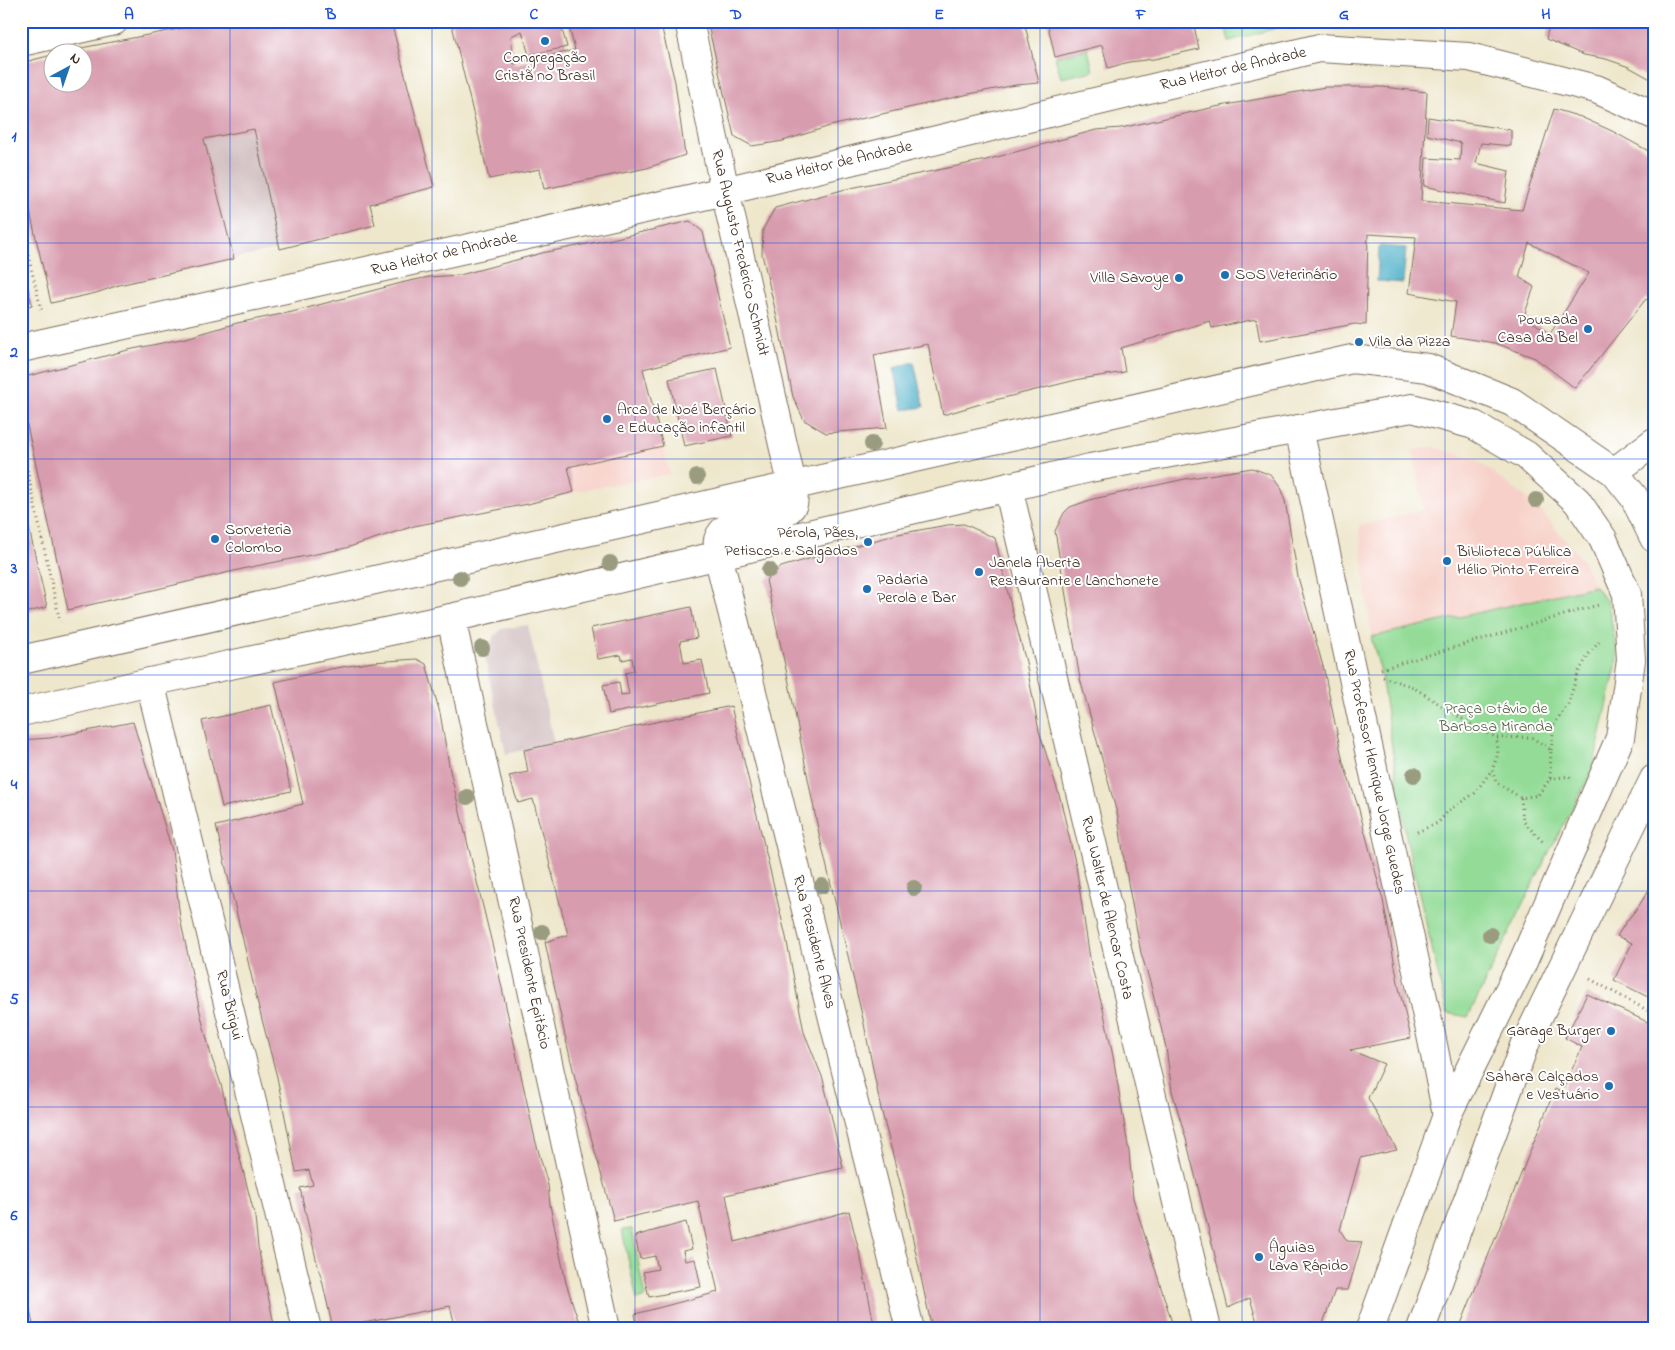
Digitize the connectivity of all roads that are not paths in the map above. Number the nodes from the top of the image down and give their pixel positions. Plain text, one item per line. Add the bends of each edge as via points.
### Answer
1 (114, 21) edge
2 (689, 21) edge
3 (21, 42) edge
4 (1654, 115) edge
5 (725, 191) junction
6 (21, 348) edge
7 (1299, 429) junction
8 (1654, 442) edge
9 (1614, 472) junction
10 (792, 484) junction
11 (1008, 487) junction
12 (1654, 538) edge
13 (718, 555) junction
14 (451, 618) junction
15 (21, 660) edge
16 (150, 682) junction
17 (21, 712) edge
18 (1654, 779) edge
19 (1447, 1115) junction
20 (307, 1329) edge
21 (606, 1329) edge
22 (910, 1329) edge
23 (1207, 1329) edge
24 (1370, 1329) edge
25 (1421, 1329) edge

1 - 3 street
2 - 5 street, Rua Augusto Frederico Schmidt
4 - 5 street, Rua Heitor de Andrade via 1596,89 1469,57 1319,48
5 - 6 street, Rua Heitor de Andrade
5 - 10 street, Rua Augusto Frederico Schmidt
7 - 11 street via 1090,468
7 - 19 street, Rua Professor Henrique Jorge Guedes
7 - 19 street via 1412,408 1474,425 1526,455 1577,501 1604,539 1627,594 1631,660 1620,738 1522,964
8 - 9 street
9 - 10 street via 1512,402 1428,368 1352,359
9 - 12 street via 1634,497
10 - 13 street, Rua Augusto Frederico Schmidt via 794,499 786,512 740,522 724,529 718,540
10 - 15 street
11 - 13 street
11 - 23 street, Rua Walter de Alencar Costa
13 - 14 street
13 - 22 street, Rua Presidente Alves
14 - 16 street
14 - 21 street, Rua Presidente Epitácio
16 - 17 street
16 - 20 street, Rua Birigui
18 - 25 street via 1524,1046
19 - 24 street

